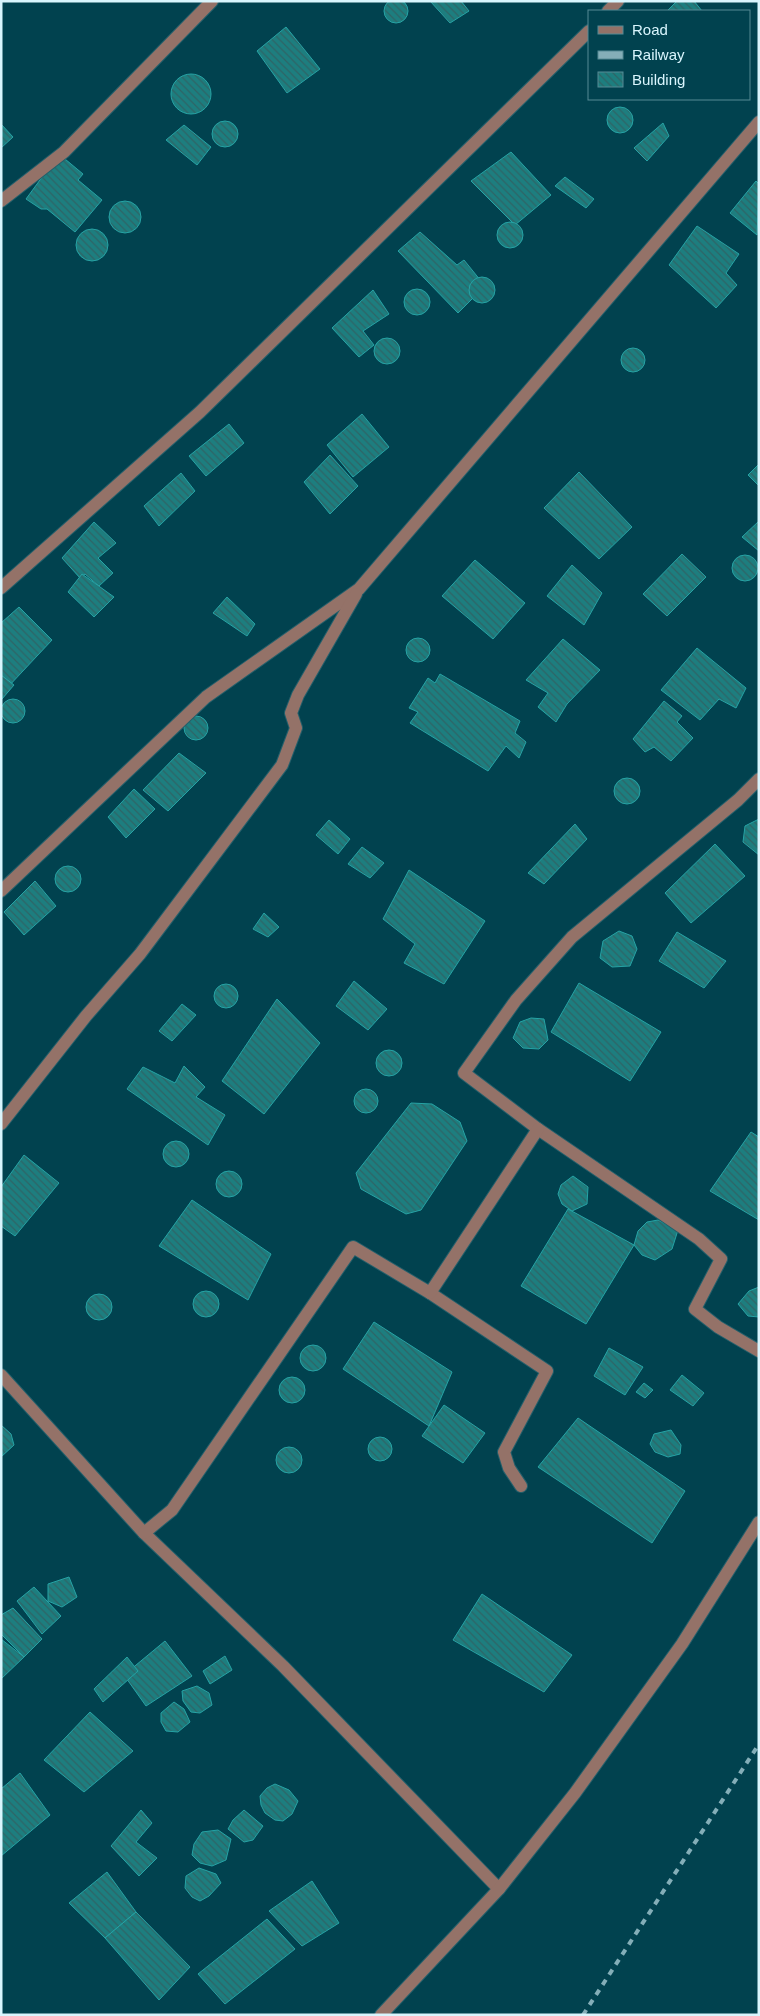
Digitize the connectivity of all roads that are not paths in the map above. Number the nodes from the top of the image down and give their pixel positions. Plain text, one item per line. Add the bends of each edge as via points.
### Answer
1 (212, 1) edge
2 (618, 1) edge
3 (609, 10) edge
4 (588, 32) edge
5 (759, 122) edge
6 (1, 201) edge
7 (1, 588) edge
8 (359, 589) junction
9 (759, 779) edge
10 (1, 891) edge
11 (1, 1124) edge
12 (538, 1129) junction
13 (430, 1293) junction
14 (759, 1351) edge
15 (1, 1374) edge
16 (521, 1486) dead end
17 (759, 1522) edge
18 (144, 1533) junction
19 (499, 1889) junction
20 (381, 2015) edge

1 - 6 street via 64,152
2 - 3 street
4 - 7 street via 200,412
5 - 8 street
8 - 10 street via 206,697
8 - 11 street via 298,695 291,713 296,728 282,765 140,954 86,1016
9 - 12 street via 572,937 516,1000 464,1073
12 - 13 street
12 - 14 street via 699,1239 720,1259 694,1309
13 - 16 street via 547,1371 504,1452 509,1468
13 - 18 street via 352,1247 172,1510
15 - 18 street
17 - 19 street via 682,1644 576,1793
18 - 19 street via 283,1666
19 - 20 street

